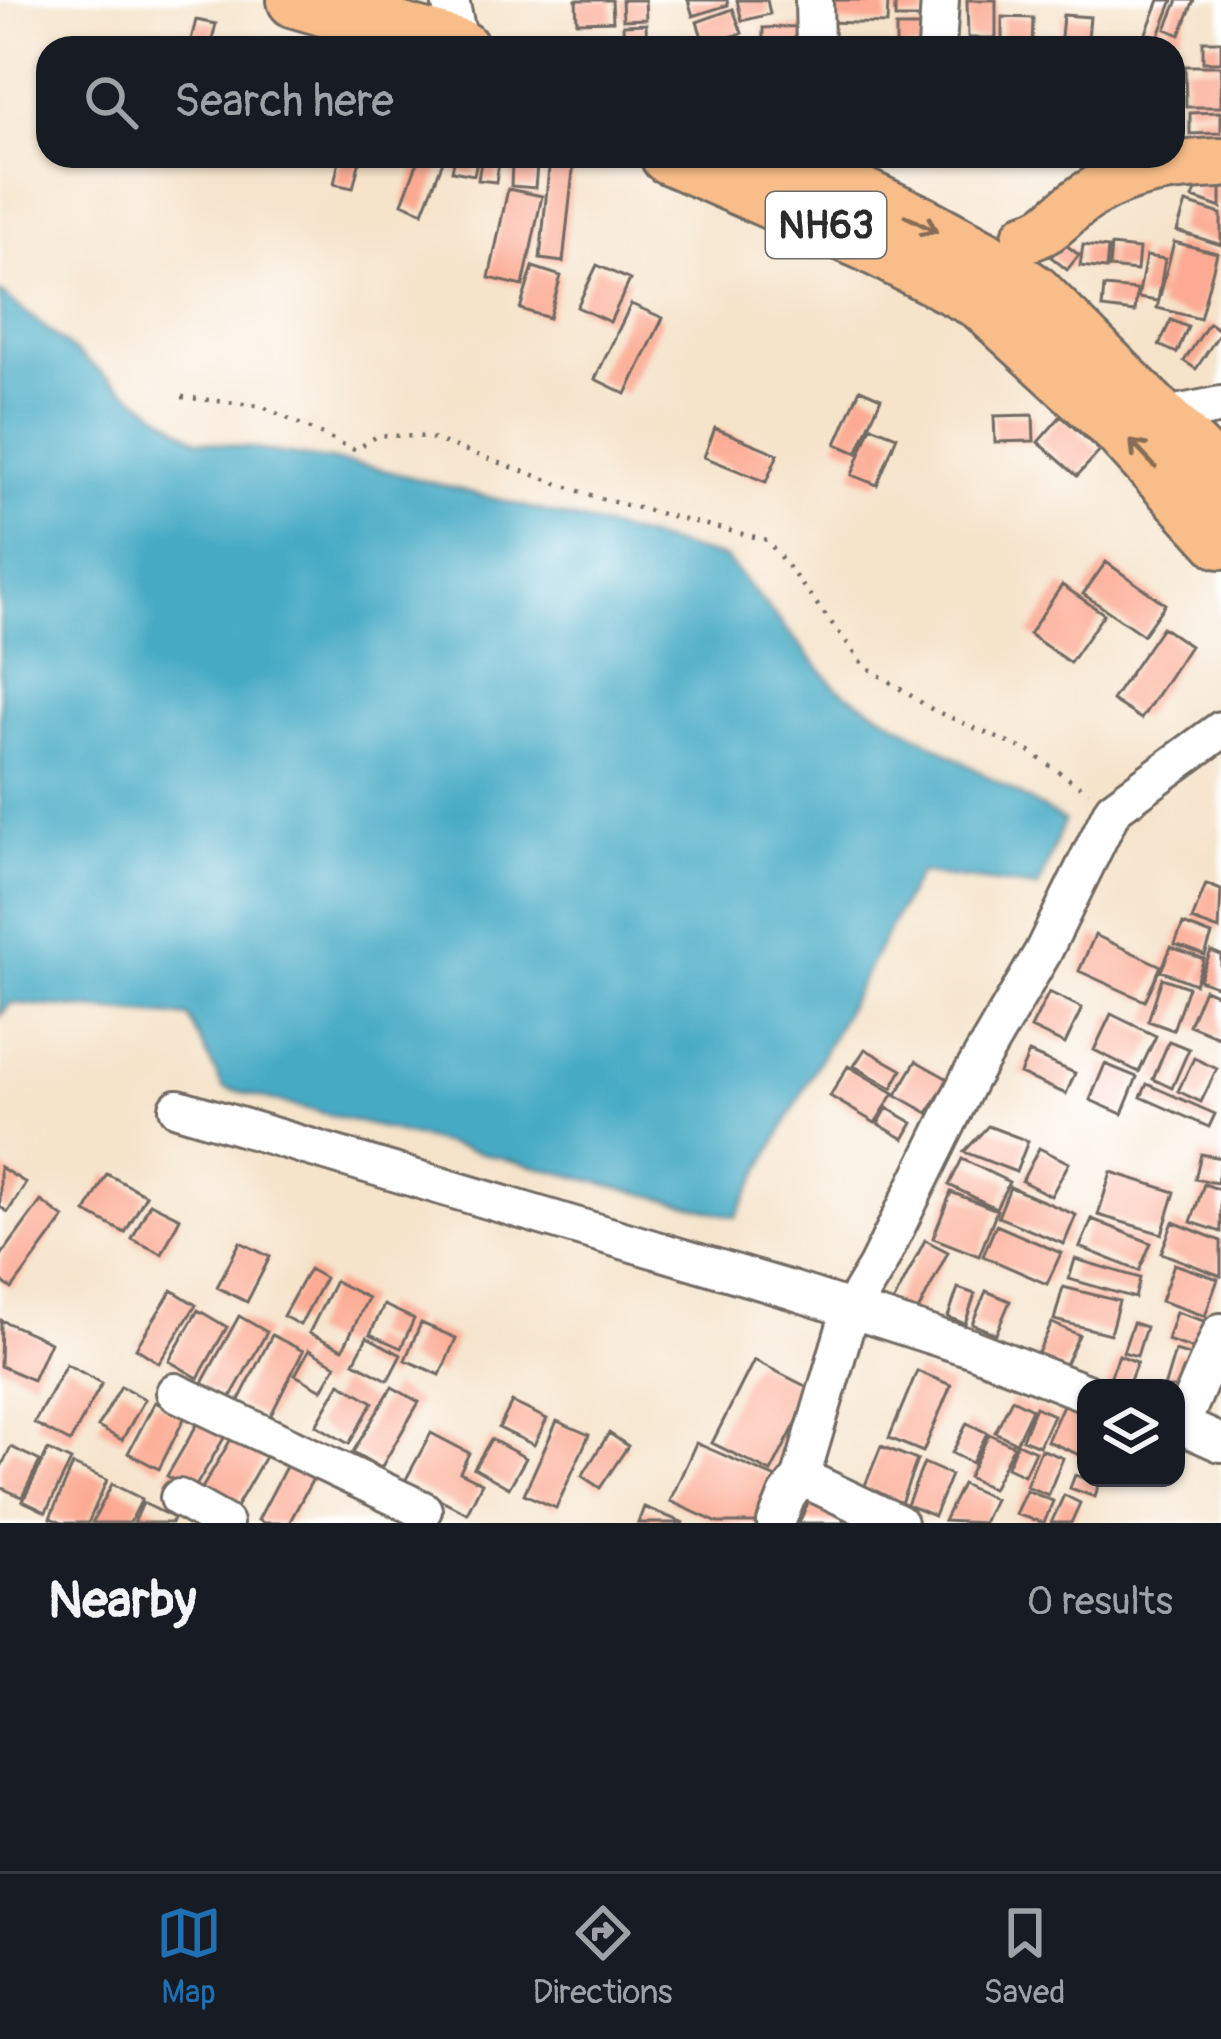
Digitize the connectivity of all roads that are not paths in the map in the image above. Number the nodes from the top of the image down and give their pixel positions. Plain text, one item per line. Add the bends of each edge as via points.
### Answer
1 (296, 0) edge
2 (450, 0) edge
3 (814, 0) edge
4 (940, 0) edge
5 (419, 36) edge
6 (458, 36) edge
7 (815, 36) edge
8 (938, 36) edge
9 (1221, 140) edge
10 (1185, 143) edge
11 (1221, 163) edge
12 (1185, 165) edge
13 (695, 168) edge
14 (803, 168) edge
15 (1090, 168) edge
16 (1156, 168) edge
17 (1004, 270) junction
18 (1221, 405) edge
19 (1162, 417) junction
20 (1221, 478) edge
21 (1221, 541) edge
22 (1221, 730) edge
23 (178, 1108) dead end
24 (850, 1311) junction
25 (1221, 1332) edge
26 (1077, 1389) edge
27 (176, 1392) dead end
28 (1185, 1409) edge
29 (1185, 1427) edge
30 (1221, 1443) edge
31 (801, 1477) junction
32 (179, 1498) dead end
33 (429, 1519) edge
34 (224, 1523) edge
35 (776, 1523) edge
36 (898, 1523) edge

1 - 5 highway
2 - 6 street
3 - 7 street
4 - 8 street
9 - 10 main road
11 - 12 main road
13 - 17 highway, NH63 via 868,244
14 -> 17 highway, NH63
15 - 17 main road via 1036,212
16 - 17 main road via 1117,178 1072,207
17 - 19 highway, NH63
21 -> 17 highway, NH63 via 1120,430
18 - 19 street
19 - 20 highway, NH63
22 - 24 street via 1113,809
23 - 24 street
24 - 26 street
24 - 31 street
25 - 28 street
27 - 33 street
29 - 30 street
31 - 35 street
31 - 36 street
32 - 34 street

